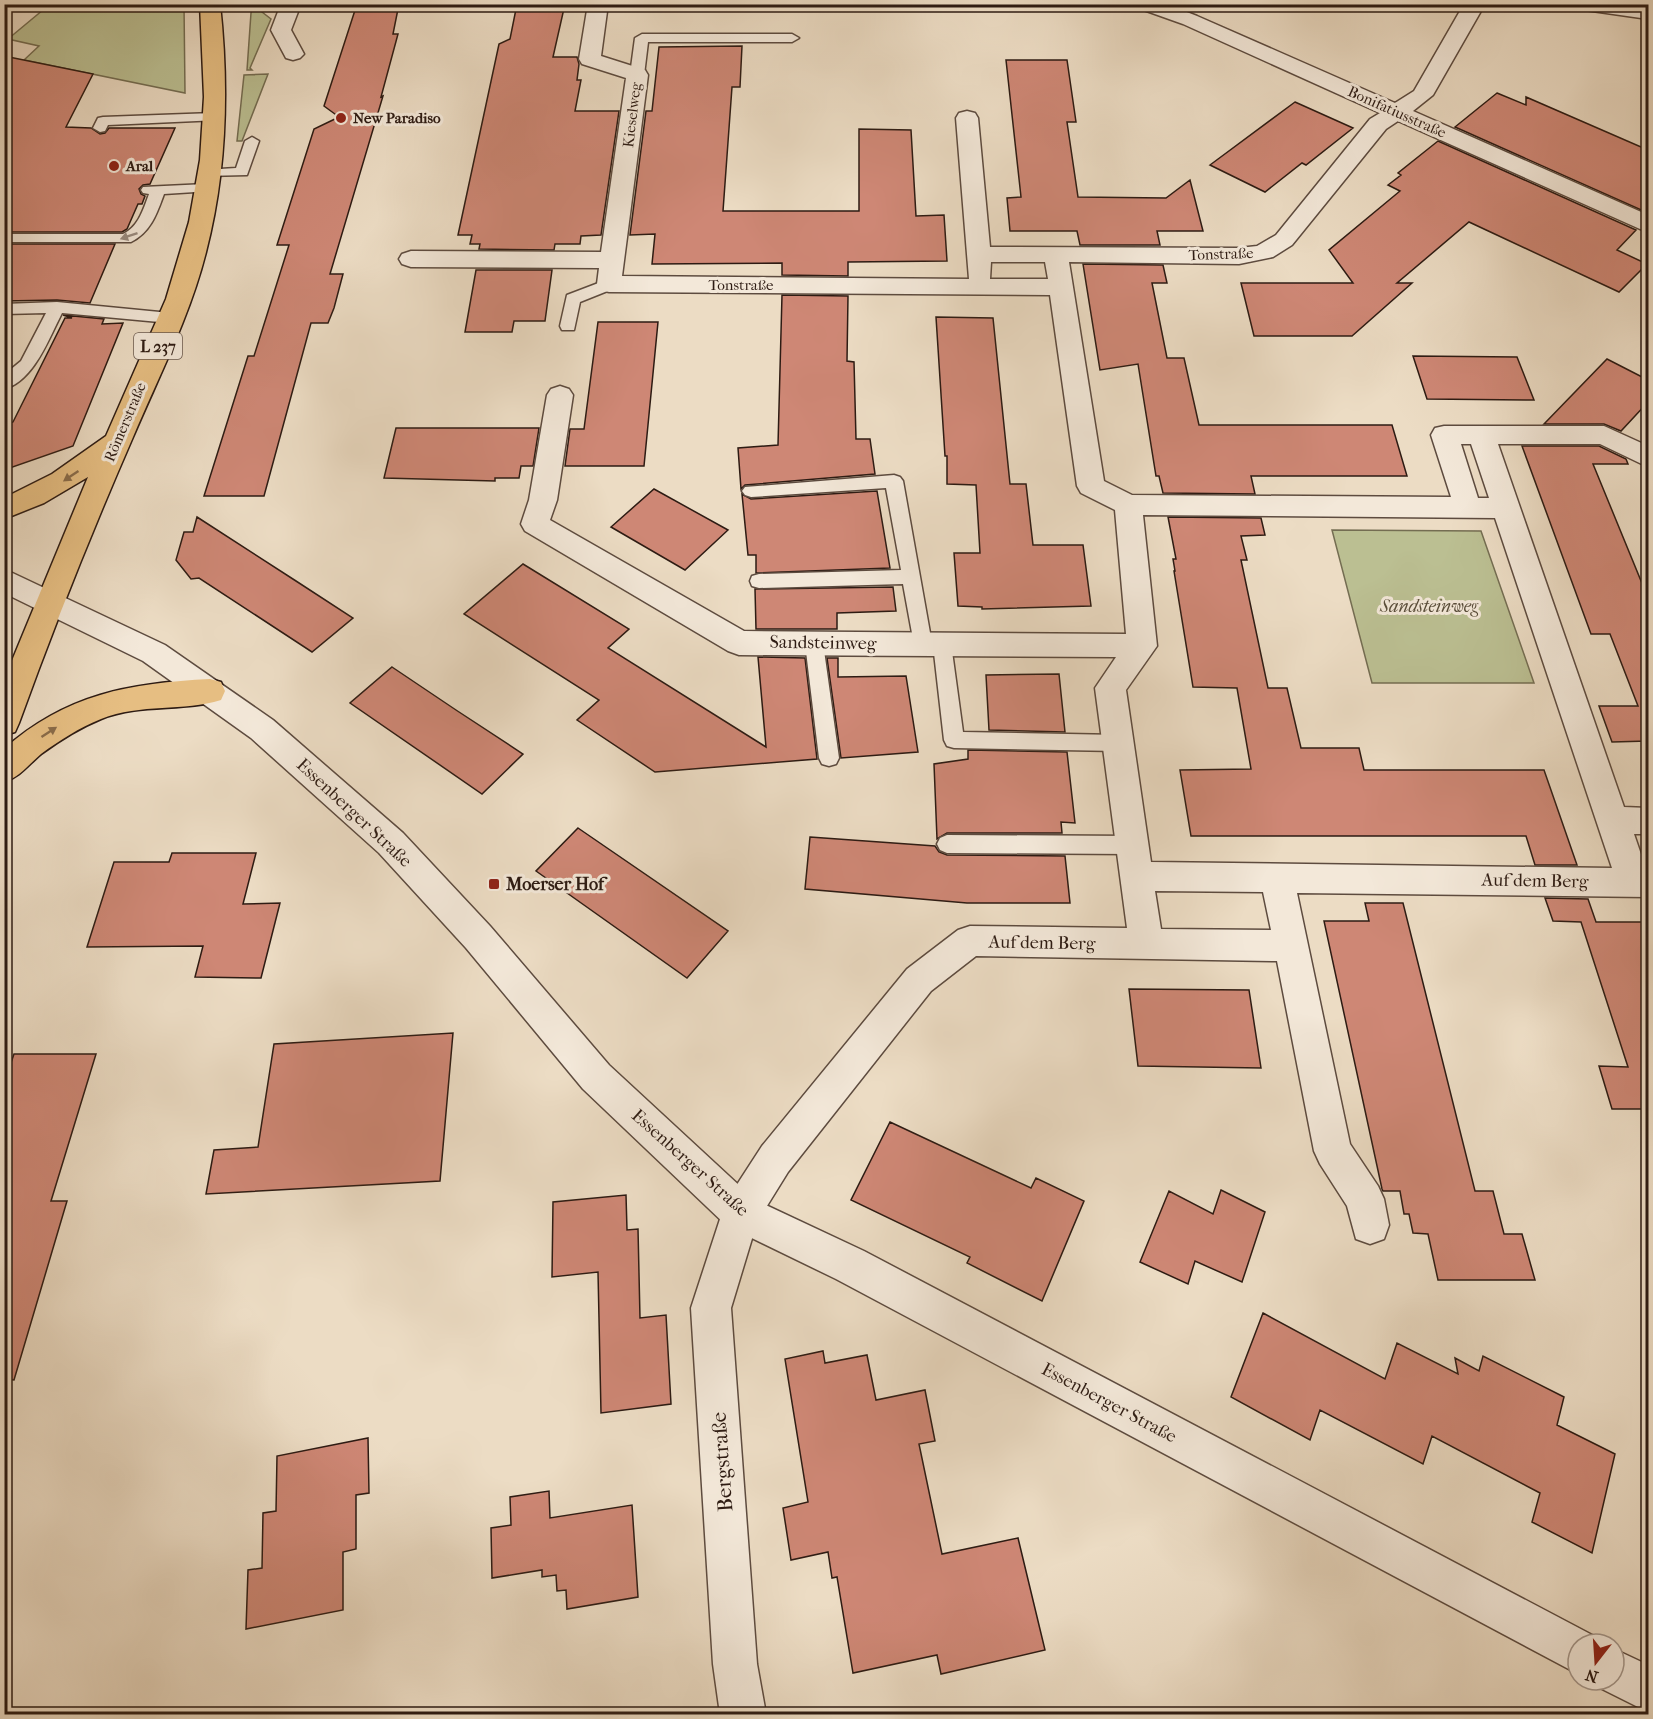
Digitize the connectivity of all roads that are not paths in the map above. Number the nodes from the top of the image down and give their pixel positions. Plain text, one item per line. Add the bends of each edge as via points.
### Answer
1 (210, 4) edge
2 (291, 4) edge
3 (598, 4) edge
4 (1145, 4) edge
5 (1475, 4) edge
6 (1585, 4) edge
7 (1648, 13) edge
8 (792, 38) dead end
9 (292, 54) dead end
10 (637, 75) junction
11 (1396, 112) junction
12 (214, 117) junction
13 (968, 118) dead end
14 (100, 128) dead end
15 (252, 141) dead end
16 (207, 180) junction
17 (1648, 224) edge
18 (10, 239) dead end
19 (979, 254) junction
20 (1056, 254) junction
21 (411, 259) dead end
22 (612, 260) junction
23 (609, 284) junction
24 (981, 286) junction
25 (1060, 287) junction
26 (57, 307) junction
27 (4, 309) edge
28 (170, 318) junction
29 (568, 326) dead end
30 (4, 384) edge
31 (560, 395) dead end
32 (1481, 435) junction
33 (117, 440) junction
34 (1648, 458) edge
35 (751, 491) dead end
36 (1128, 505) junction
37 (4, 508) edge
38 (1468, 508) junction
39 (1506, 508) junction
40 (911, 577) junction
41 (4, 580) edge
42 (759, 581) dead end
43 (50, 602) junction
44 (814, 643) junction
45 (933, 644) junction
46 (1142, 646) junction
47 (210, 691) junction
48 (4, 723) edge
49 (1119, 742) junction
50 (829, 758) dead end
51 (4, 769) edge
52 (1613, 820) junction
53 (1648, 821) edge
54 (947, 844) dead end
55 (1135, 861) junction
56 (1277, 877) junction
57 (1641, 883) edge
58 (1146, 945) junction
59 (1291, 946) junction
60 (741, 1213) junction
61 (1370, 1224) dead end
62 (1566, 1646) edge
63 (1626, 1678) edge
64 (1648, 1690) edge
65 (743, 1714) edge

1 - 12 main road, Römerstraße / L 237
2 - 9 street via 281,30
3 - 10 street, Kieselweg via 590,59
4 - 11 street, Bonifatiusstraße via 1190,20
5 - 11 street, Tonstraße via 1422,95
6 - 7 street
8 - 10 lane via 642,38
10 - 22 street, Kieselweg
11 - 17 street, Bonifatiusstraße
11 - 20 street, Tonstraße via 1378,124 1284,240 1263,252 1239,256
12 - 14 lane via 158,122 103,120
12 - 16 main road, Römerstraße / L 237
13 - 19 street
15 - 16 lane via 242,172
16 -> 18 lane via 153,190 142,229 126,239
16 - 28 main road, Römerstraße / L 237 via 195,249
19 - 20 street, Tonstraße
19 - 24 street
20 - 25 street
21 - 22 street
22 - 23 street, Kieselweg
23 - 24 street, Tonstraße
23 - 29 lane via 573,299
24 - 25 street, Tonstraße
25 - 36 street via 1090,486
26 - 27 lane
26 - 28 lane
26 - 30 lane via 28,364
28 - 33 main road, Römerstraße / L 237
31 - 44 street, Sandsteinweg via 543,500 535,524 739,642
32 - 34 street via 1604,435
32 - 38 street via 1444,435
32 - 39 street
33 -> 37 main road via 69,478
33 - 43 main road, Römerstraße / L 237
35 - 40 lane via 894,482
36 - 38 street
36 - 46 street
38 - 39 street
39 - 52 street
40 - 42 lane
40 - 45 lane
41 - 43 street, Essenberger Straße
43 - 47 street, Essenberger Straße via 154,653
43 - 48 main road, Römerstraße / L 237
44 - 45 street, Sandsteinweg
44 - 50 lane
45 - 46 street, Sandsteinweg
45 - 49 lane via 954,740
46 - 49 street via 1110,688
51 -> 47 main road via 43,735 105,703 151,694
47 - 60 street, Essenberger Straße via 262,729 391,843 478,937 596,1077
49 - 55 street
52 - 53 street
52 - 57 street
54 - 55 lane
55 - 56 street, Auf dem Berg
55 - 58 street
56 - 57 street, Auf dem Berg
56 - 59 street
58 - 59 street, Auf dem Berg
58 - 60 street, Auf dem Berg via 970,941 919,980 775,1158
59 - 61 street via 1333,1151 1365,1198
60 - 62 street, Essenberger Straße via 850,1265
60 - 65 street, Bergstraße via 711,1308 735,1664
63 - 64 street

